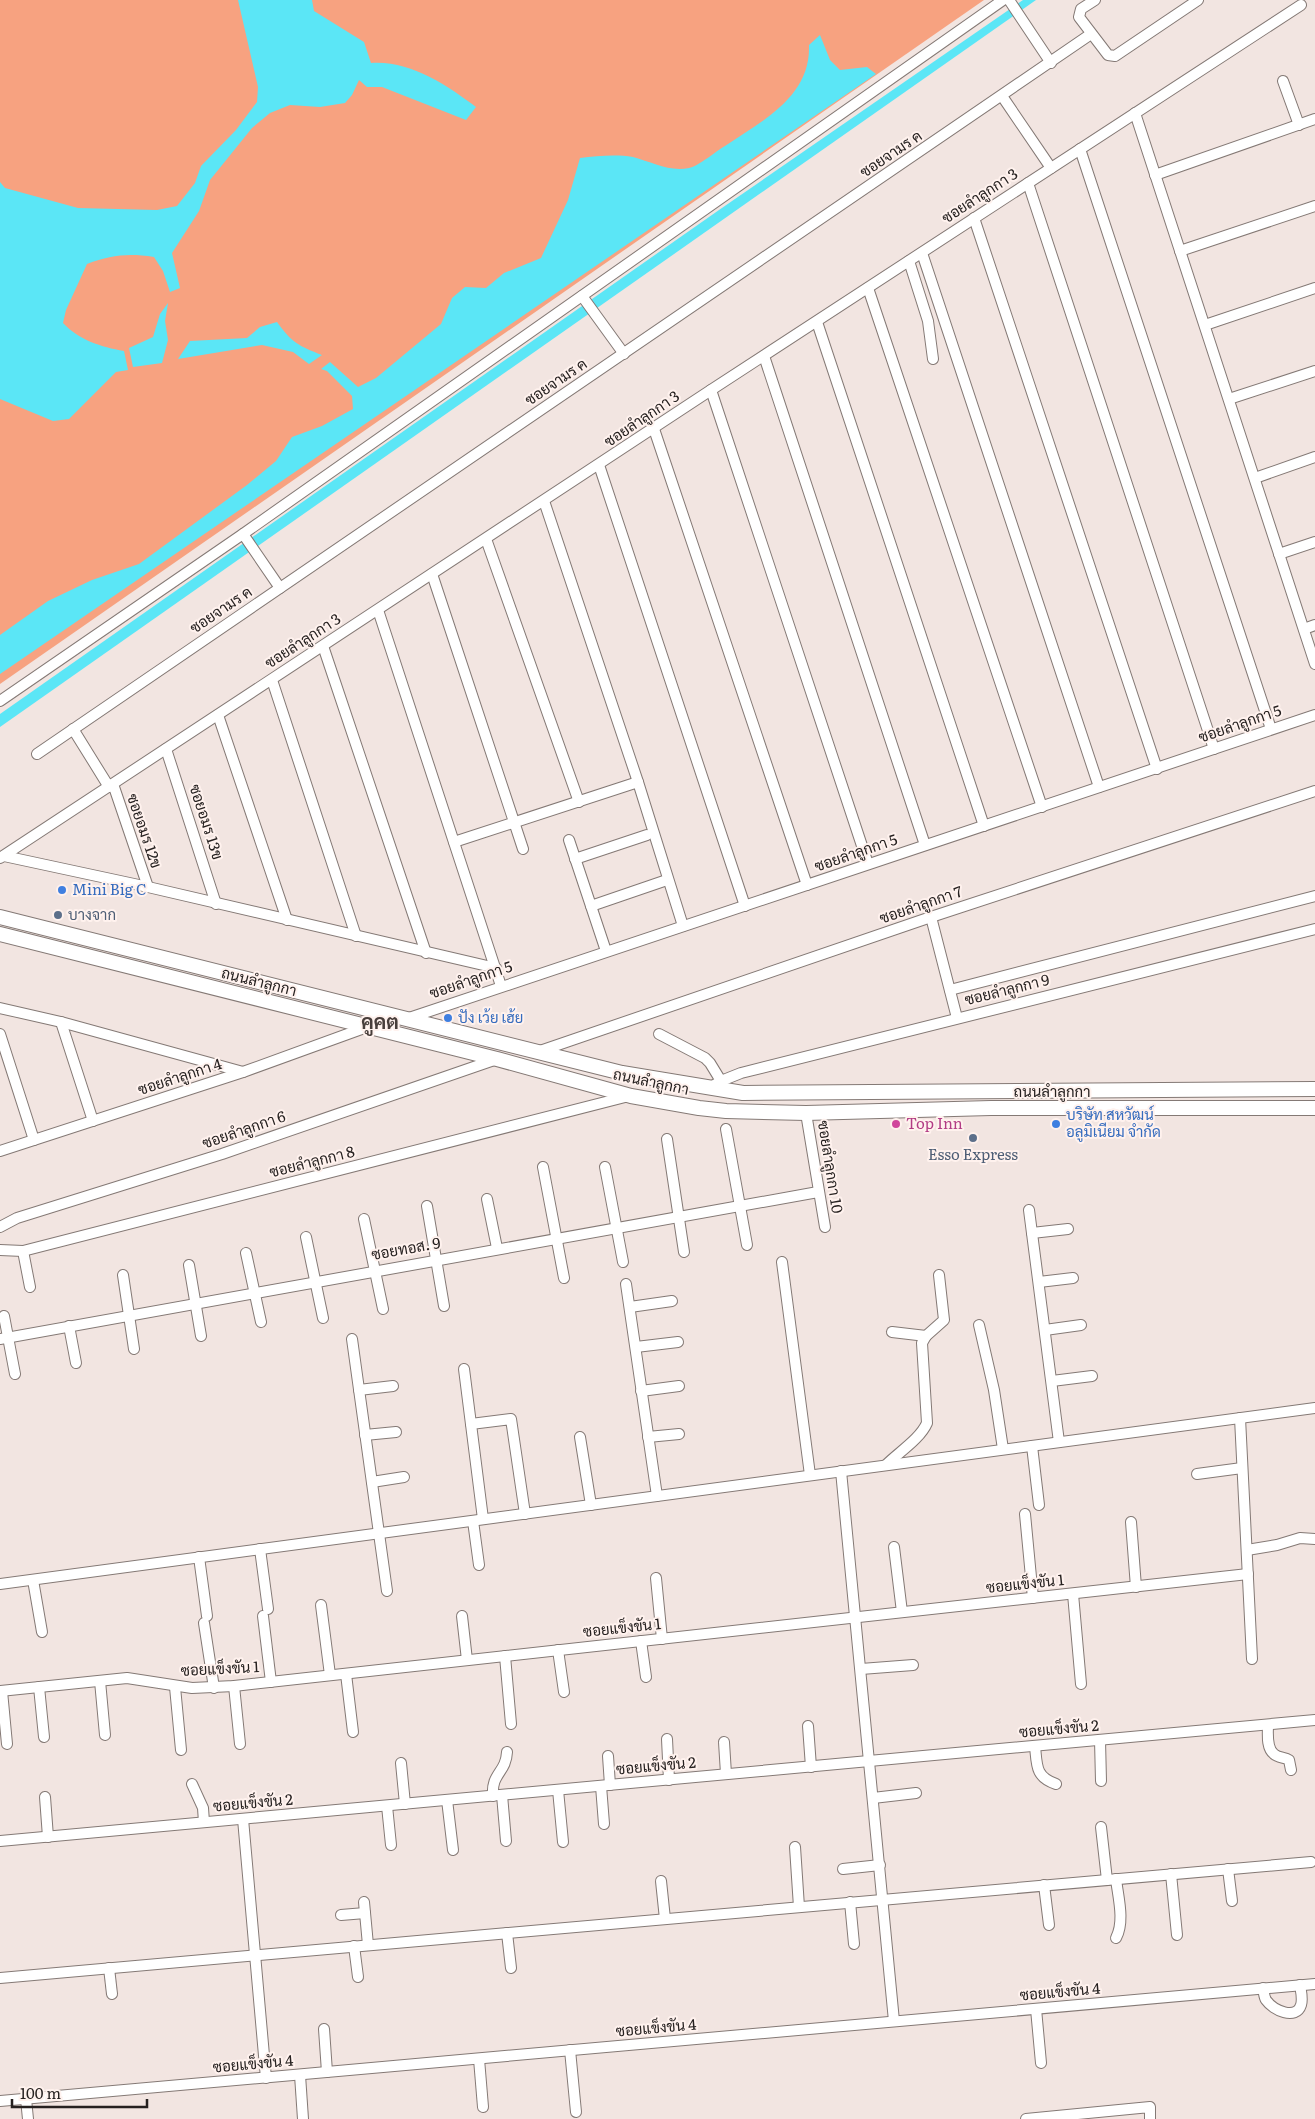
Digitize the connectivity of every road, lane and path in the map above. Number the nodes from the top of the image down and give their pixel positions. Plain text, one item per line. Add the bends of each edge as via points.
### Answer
1 (1095, 0) edge
2 (1198, 0) edge
3 (1010, 4) edge
4 (1301, 5) dead end
5 (1091, 34) junction
6 (1051, 63) junction
7 (1282, 81) dead end
8 (1002, 96) junction
9 (1135, 113) junction
10 (1315, 120) edge
11 (1299, 125) junction
12 (1080, 149) junction
13 (1051, 168) junction
14 (1156, 175) junction
15 (1028, 183) junction
16 (1315, 206) edge
17 (974, 218) junction
18 (1180, 250) junction
19 (922, 253) junction
20 (908, 261) junction
21 (868, 288) junction
22 (1315, 288) edge
23 (585, 299) junction
24 (817, 322) junction
25 (1204, 325) junction
26 (624, 354) junction
27 (764, 356) junction
28 (934, 359) dead end
29 (1315, 371) edge
30 (712, 390) junction
31 (1229, 399) junction
32 (654, 429) junction
33 (1315, 457) edge
34 (599, 465) junction
35 (1255, 478) junction
36 (544, 501) junction
37 (246, 538) junction
38 (486, 539) junction
39 (1315, 542) edge
40 (1279, 554) junction
41 (432, 574) junction
42 (280, 588) junction
43 (378, 610) junction
44 (1315, 625) edge
45 (1304, 629) junction
46 (323, 646) junction
47 (1315, 664) edge
48 (272, 680) junction
49 (0, 700) edge
50 (218, 715) junction
51 (1315, 715) edge
52 (74, 729) junction
53 (1271, 729) junction
54 (166, 749) junction
55 (1214, 749) junction
56 (37, 754) dead end
57 (1157, 769) junction
58 (638, 782) junction
59 (111, 785) junction
60 (1100, 787) junction
61 (1315, 790) edge
62 (579, 802) junction
63 (1042, 806) junction
64 (514, 824) junction
65 (984, 826) junction
66 (647, 835) dead end
67 (568, 840) dead end
68 (454, 842) junction
69 (925, 845) junction
70 (524, 849) dead end
71 (2, 857) edge
72 (575, 859) junction
73 (868, 864) junction
74 (664, 881) dead end
75 (808, 885) junction
76 (148, 887) junction
77 (1315, 896) edge
78 (216, 904) junction
79 (591, 906) junction
80 (745, 906) junction
81 (0, 917) edge
82 (931, 917) junction
83 (287, 920) junction
84 (683, 926) junction
85 (1315, 929) edge
86 (0, 934) edge
87 (356, 936) junction
88 (606, 950) junction
89 (426, 953) junction
90 (496, 968) junction
91 (501, 986) junction
92 (950, 990) junction
93 (0, 1008) edge
94 (957, 1018) junction
95 (406, 1019) junction
96 (61, 1022) junction
97 (367, 1027) junction
98 (0, 1034) edge
99 (659, 1034) dead end
100 (538, 1052) junction
101 (497, 1059) junction
102 (242, 1072) junction
103 (715, 1084) junction
104 (1314, 1089) edge
105 (880, 1093) junction
106 (631, 1096) junction
107 (1314, 1108) edge
108 (881, 1111) junction
109 (806, 1113) junction
110 (94, 1121) junction
111 (726, 1129) dead end
112 (667, 1139) dead end
113 (34, 1140) junction
114 (0, 1151) edge
115 (543, 1167) dead end
116 (605, 1167) dead end
117 (818, 1192) junction
118 (487, 1199) dead end
119 (427, 1206) dead end
120 (740, 1206) junction
121 (1029, 1210) dead end
122 (677, 1216) junction
123 (364, 1219) dead end
124 (825, 1226) dead end
125 (0, 1227) edge
126 (616, 1227) junction
127 (1068, 1229) dead end
128 (1032, 1233) junction
129 (306, 1237) dead end
130 (556, 1238) junction
131 (747, 1245) dead end
132 (497, 1248) junction
133 (0, 1250) edge
134 (23, 1251) junction
135 (684, 1252) dead end
136 (246, 1253) dead end
137 (436, 1259) junction
138 (623, 1262) dead end
139 (782, 1262) dead end
140 (188, 1265) dead end
141 (374, 1270) junction
142 (123, 1275) dead end
143 (940, 1275) dead end
144 (564, 1278) dead end
145 (1073, 1278) dead end
146 (315, 1281) junction
147 (1039, 1282) junction
148 (626, 1284) dead end
149 (30, 1288) dead end
150 (254, 1292) junction
151 (672, 1301) dead end
152 (196, 1302) junction
153 (444, 1306) dead end
154 (630, 1307) junction
155 (383, 1309) dead end
156 (130, 1315) junction
157 (4, 1316) dead end
158 (323, 1318) dead end
159 (261, 1322) dead end
160 (979, 1325) dead end
161 (1081, 1325) dead end
162 (69, 1326) junction
163 (1045, 1330) junction
164 (892, 1332) dead end
165 (201, 1336) dead end
166 (926, 1336) junction
167 (4, 1338) edge
168 (352, 1339) dead end
169 (678, 1342) dead end
170 (636, 1347) junction
171 (134, 1349) dead end
172 (76, 1363) dead end
173 (464, 1369) dead end
174 (15, 1374) dead end
175 (1092, 1376) dead end
176 (1052, 1381) junction
177 (393, 1386) dead end
178 (679, 1386) dead end
179 (359, 1390) junction
180 (641, 1391) junction
181 (1315, 1408) edge
182 (1240, 1418) junction
183 (471, 1424) junction
184 (396, 1432) dead end
185 (678, 1434) dead end
186 (366, 1435) junction
187 (580, 1437) dead end
188 (648, 1437) junction
189 (1059, 1442) junction
190 (1032, 1446) junction
191 (1003, 1450) junction
192 (886, 1465) junction
193 (1242, 1468) junction
194 (841, 1471) junction
195 (1197, 1474) dead end
196 (810, 1475) junction
197 (404, 1477) dead end
198 (372, 1482) junction
199 (657, 1496) junction
200 (591, 1505) junction
201 (1039, 1505) dead end
202 (525, 1514) junction
203 (1025, 1514) dead end
204 (478, 1520) junction
205 (1131, 1522) dead end
206 (379, 1533) junction
207 (1315, 1539) edge
208 (894, 1547) dead end
209 (260, 1549) junction
210 (1246, 1550) junction
211 (199, 1558) junction
212 (479, 1565) dead end
213 (1248, 1574) junction
214 (656, 1578) dead end
215 (33, 1580) junction
216 (0, 1584) edge
217 (1136, 1587) junction
218 (387, 1591) dead end
219 (1073, 1594) junction
220 (1033, 1598) junction
221 (321, 1604) dead end
222 (902, 1612) junction
223 (462, 1616) dead end
224 (856, 1618) junction
225 (42, 1632) dead end
226 (662, 1639) junction
227 (641, 1641) junction
228 (558, 1650) junction
229 (505, 1656) junction
230 (467, 1660) junction
231 (1252, 1660) dead end
232 (913, 1665) dead end
233 (861, 1669) junction
234 (346, 1674) junction
235 (330, 1676) junction
236 (646, 1677) dead end
237 (100, 1681) junction
238 (271, 1682) junction
239 (1081, 1684) dead end
240 (175, 1686) junction
241 (234, 1686) junction
242 (40, 1687) junction
243 (214, 1688) junction
244 (1, 1691) edge
245 (564, 1692) dead end
246 (1315, 1720) edge
247 (511, 1724) dead end
248 (1268, 1725) junction
249 (808, 1726) dead end
250 (353, 1732) dead end
251 (104, 1735) dead end
252 (44, 1737) dead end
253 (667, 1739) dead end
254 (1100, 1740) junction
255 (724, 1742) dead end
256 (7, 1744) dead end
257 (240, 1744) dead end
258 (1036, 1746) junction
259 (180, 1750) dead end
260 (507, 1752) dead end
261 (608, 1756) dead end
262 (870, 1761) junction
263 (401, 1763) dead end
264 (811, 1767) junction
265 (1291, 1770) dead end
266 (726, 1774) junction
267 (670, 1780) junction
268 (1101, 1781) dead end
269 (192, 1784) dead end
270 (1056, 1784) dead end
271 (606, 1786) junction
272 (558, 1790) junction
273 (916, 1793) dead end
274 (498, 1796) junction
275 (45, 1798) dead end
276 (873, 1798) junction
277 (447, 1800) junction
278 (405, 1804) junction
279 (387, 1806) junction
280 (243, 1819) junction
281 (204, 1822) junction
282 (604, 1824) dead end
283 (1101, 1827) dead end
284 (48, 1837) junction
285 (0, 1841) edge
286 (506, 1841) dead end
287 (563, 1842) dead end
288 (391, 1844) dead end
289 (795, 1847) dead end
290 (453, 1850) dead end
291 (1311, 1862) dead end
292 (880, 1865) junction
293 (843, 1869) dead end
294 (1228, 1869) junction
295 (1171, 1874) junction
296 (1111, 1879) junction
297 (662, 1881) dead end
298 (1044, 1886) junction
299 (883, 1900) junction
300 (1232, 1900) dead end
301 (364, 1902) dead end
302 (850, 1902) junction
303 (799, 1907) junction
304 (365, 1913) junction
305 (341, 1915) dead end
306 (665, 1919) junction
307 (1049, 1925) dead end
308 (507, 1933) junction
309 (1177, 1935) dead end
310 (1116, 1938) dead end
311 (854, 1944) dead end
312 (368, 1945) junction
313 (354, 1946) junction
314 (254, 1955) junction
315 (109, 1968) junction
316 (511, 1968) dead end
317 (358, 1977) dead end
318 (0, 1978) edge
319 (1315, 1984) edge
320 (1300, 1985) junction
321 (1263, 1988) junction
322 (112, 1994) dead end
323 (1036, 2009) junction
324 (894, 2021) junction
325 (324, 2029) dead end
326 (570, 2050) junction
327 (479, 2058) junction
328 (1040, 2063) dead end
329 (327, 2072) junction
330 (300, 2074) junction
331 (266, 2078) junction
332 (26, 2099) junction
333 (0, 2101) edge
334 (483, 2107) dead end
335 (576, 2112) dead end
336 (28, 2119) edge
337 (304, 2119) edge
338 (1026, 2119) edge
339 (1150, 2119) edge

1 - 5 street via 1081,9 1079,17
2 - 5 street via 1115,56 1108,56
3 - 6 street
3 - 23 street
4 - 9 street, ซอยลำลูกกา 3
5 - 6 street, ซอยจามร ค
6 - 8 street, ซอยจามร ค
7 - 11 street
8 - 13 street
8 - 26 street, ซอยจามร ค
9 - 12 street, ซอยลำลูกกา 3
9 - 14 street
10 - 11 street
11 - 14 street
12 - 13 street, ซอยลำลูกกา 3
12 - 53 street
13 - 15 street, ซอยลำลูกกา 3
14 - 18 street
15 - 17 street, ซอยลำลูกกา 3
15 - 55 street
16 - 18 street
17 - 19 street, ซอยลำลูกกา 3
17 - 57 street
18 - 25 street
19 - 20 street, ซอยลำลูกกา 3
19 - 60 street
20 - 21 street, ซอยลำลูกกา 3
20 - 28 street via 928,321
21 - 24 street, ซอยลำลูกกา 3
21 - 63 street
22 - 25 street
23 - 26 street
23 - 37 street
24 - 27 street, ซอยลำลูกกา 3
24 - 65 street
25 - 31 street
26 - 42 street, ซอยจามร ค
27 - 30 street, ซอยลำลูกกา 3
27 - 69 street
29 - 31 street
30 - 32 street, ซอยลำลูกกา 3
30 - 73 street
31 - 35 street
32 - 34 street, ซอยลำลูกกา 3
32 - 75 street
33 - 35 street
34 - 36 street, ซอยลำลูกกา 3
34 - 80 street
35 - 40 street
36 - 38 street, ซอยลำลูกกา 3
36 - 58 street
37 - 42 street
37 - 49 street
38 - 41 street, ซอยลำลูกกา 3
38 - 62 street
39 - 40 street
40 - 45 street
41 - 43 street, ซอยลำลูกกา 3
41 - 64 street
42 - 52 street, ซอยจามร ค
43 - 46 street, ซอยลำลูกกา 3
43 - 68 street
44 - 45 street
45 - 47 street
46 - 48 street, ซอยลำลูกกา 3
46 - 89 street
48 - 50 street, ซอยลำลูกกา 3
48 - 87 street
50 - 54 street, ซอยลำลูกกา 3
50 - 83 street
51 - 53 street, ซอยลำลูกกา 5
52 - 56 street, ซอยจามร ค
52 - 59 street, ซอยอมร 12ข
53 - 55 street, ซอยลำลูกกา 5
54 - 59 street, ซอยลำลูกกา 3
54 - 78 street, ซอยอมร 13ข
55 - 57 street, ซอยลำลูกกา 5
57 - 60 street, ซอยลำลูกกา 5
58 - 62 street
58 - 84 street
59 - 71 street, ซอยลำลูกกา 3
59 - 76 street, ซอยอมร 12ข
60 - 63 street, ซอยลำลูกกา 5
61 - 82 street, ซอยลำลูกกา 7
62 - 64 street
63 - 65 street, ซอยลำลูกกา 5
64 - 68 street
64 - 70 street
65 - 69 street, ซอยลำลูกกา 5
66 - 72 street
67 - 72 street
68 - 90 street
69 - 73 street, ซอยลำลูกกา 5
71 - 76 street
72 - 79 street
73 - 75 street, ซอยลำลูกกา 5
74 - 79 street
75 - 80 street, ซอยลำลูกกา 5
76 - 78 street
77 - 92 street
78 - 83 street
79 - 88 street
80 - 84 street, ซอยลำลูกกา 5
81 - 95 main road, ถนนลำลูกกา
82 - 92 street
82 - 100 street, ซอยลำลูกกา 7
83 - 87 street
84 - 88 street, ซอยลำลูกกา 5
85 - 94 street, ซอยลำลูกกา 9
86 - 97 main road, ถนนลำลูกกา
87 - 89 street
88 - 91 street, ซอยลำลูกกา 5
89 - 90 street
90 - 91 street
91 - 95 street, ซอยลำลูกกา 5
92 - 94 street
93 - 96 street
94 - 103 street, ซอยลำลูกกา 9 via 741,1073
95 - 100 main road, ถนนลำลูกกา
96 - 102 street
96 - 110 street
97 - 101 main road, ถนนลำลูกกา
97 - 102 street, ซอยลำลูกกา 4
98 - 113 street
99 - 103 street via 710,1062
100 - 103 main road, ถนนลำลูกกา via 622,1073
101 - 106 main road, ถนนลำลูกกา
101 - 125 street, ซอยลำลูกกา 6 via 222,1154 17,1218
102 - 110 street, ซอยลำลูกกา 4
103 - 105 main road, ถนนลำลูกกา via 742,1093
104 - 105 main road, ถนนลำลูกกา
105 - 108 main road
106 - 109 main road, ถนนลำลูกกา via 726,1111
106 - 134 street, ซอยลำลูกกา 8
107 - 108 main road, ถนนลำลูกกา
108 - 109 main road, ถนนลำลูกกา
109 - 117 street, ซอยลำลูกกา 10
110 - 113 street, ซอยลำลูกกา 4
111 - 120 street
112 - 122 street
113 - 114 street, ซอยลำลูกกา 4
115 - 130 street
116 - 126 street
117 - 120 street, ซอยทอส. 9
117 - 124 street, ซอยลำลูกกา 10
118 - 132 street
119 - 137 street
120 - 122 street, ซอยทอส. 9
120 - 131 street
121 - 128 street
122 - 126 street, ซอยทอส. 9
122 - 135 street
123 - 141 street
126 - 130 street, ซอยทอส. 9
126 - 138 street
127 - 128 street
128 - 147 street
129 - 146 street
130 - 132 street, ซอยทอส. 9
130 - 144 street
132 - 137 street, ซอยทอส. 9
133 - 134 street, ซอยลำลูกกา 8
134 - 149 street
136 - 150 street
137 - 141 street, ซอยทอส. 9
137 - 153 street
139 - 196 street
140 - 152 street
141 - 146 street, ซอยทอส. 9
141 - 155 street
142 - 156 street
143 - 166 street via 944,1320
145 - 147 street
146 - 150 street, ซอยทอส. 9
146 - 158 street
147 - 163 street
148 - 154 street
150 - 152 street, ซอยทอส. 9
150 - 159 street
151 - 154 street
152 - 156 street, ซอยทอส. 9
152 - 165 street
154 - 170 street
156 - 162 street, ซอยทอส. 9
156 - 171 street
157 - 167 street
160 - 191 street
161 - 163 street
162 - 167 street, ซอยทอส. 9
162 - 172 street
163 - 176 street
164 - 166 street
166 - 192 street via 922,1355 927,1423 922,1433
167 - 174 street
168 - 179 street
169 - 170 street
170 - 180 street
173 - 183 street
175 - 176 street
176 - 189 street
177 - 179 street
178 - 180 street
179 - 186 street
180 - 188 street
181 - 182 street
182 - 189 street
182 - 193 street
183 - 202 street via 511,1419
183 - 204 street
184 - 186 street
185 - 188 street
186 - 198 street
187 - 200 street
188 - 199 street
189 - 190 street
190 - 191 street
190 - 201 street
191 - 192 street
192 - 194 street
193 - 195 street
193 - 210 street
194 - 196 street
194 - 224 street
196 - 199 street
197 - 198 street
198 - 206 street
199 - 200 street
200 - 202 street
202 - 204 street
203 - 220 street
204 - 206 street
204 - 212 street
205 - 217 street
206 - 209 street
206 - 218 street
207 - 210 street via 1300,1538
208 - 222 street
209 - 211 street
209 - 238 street
210 - 213 street
211 - 215 street
211 - 243 street
213 - 217 street, ซอยแข็งขัน 1
213 - 231 street
214 - 226 street
215 - 216 street
215 - 225 street
217 - 219 street, ซอยแข็งขัน 1
219 - 220 street, ซอยแข็งขัน 1
219 - 239 street
220 - 222 street, ซอยแข็งขัน 1
221 - 235 street
222 - 224 street, ซอยแข็งขัน 1
223 - 230 street
224 - 226 street, ซอยแข็งขัน 1
224 - 233 street
226 - 227 street, ซอยแข็งขัน 1
227 - 228 street, ซอยแข็งขัน 1
227 - 236 street
228 - 229 street, ซอยแข็งขัน 1
228 - 245 street
229 - 230 street, ซอยแข็งขัน 1
229 - 247 street
230 - 234 street, ซอยแข็งขัน 1
232 - 233 street
233 - 262 street
234 - 235 street, ซอยแข็งขัน 1
234 - 250 street
235 - 238 street, ซอยแข็งขัน 1
237 - 240 street, ซอยแข็งขัน 1 via 127,1678
237 - 242 street, ซอยแข็งขัน 1
237 - 251 street
238 - 241 street, ซอยแข็งขัน 1
240 - 243 street, ซอยแข็งขัน 1
240 - 259 street
241 - 243 street, ซอยแข็งขัน 1
241 - 257 street
242 - 244 street, ซอยแข็งขัน 1
242 - 252 street
244 - 256 street
246 - 248 street, ซอยแข็งขัน 2
248 - 254 street, ซอยแข็งขัน 2
248 - 265 street via 1272,1752 1275,1756 1287,1758
249 - 264 street
253 - 267 street
254 - 258 street, ซอยแข็งขัน 2
254 - 268 street
255 - 266 street
258 - 262 street, ซอยแข็งขัน 2
258 - 270 street via 1038,1770 1042,1777
260 - 274 street via 504,1768 493,1782
261 - 271 street
262 - 264 street, ซอยแข็งขัน 2
262 - 276 street
263 - 278 street
264 - 266 street, ซอยแข็งขัน 2
266 - 267 street, ซอยแข็งขัน 2
267 - 271 street, ซอยแข็งขัน 2
269 - 281 street via 203,1808
271 - 272 street, ซอยแข็งขัน 2
271 - 282 street
272 - 274 street, ซอยแข็งขัน 2
272 - 287 street
273 - 276 street
274 - 277 street, ซอยแข็งขัน 2
274 - 286 street
275 - 284 street
276 - 292 street
277 - 278 street, ซอยแข็งขัน 2
277 - 290 street
278 - 279 street, ซอยแข็งขัน 2
279 - 280 street, ซอยแข็งขัน 2
279 - 288 street
280 - 281 street, ซอยแข็งขัน 2
280 - 314 street
281 - 284 street, ซอยแข็งขัน 2
283 - 296 street
284 - 285 street, ซอยแข็งขัน 2
289 - 303 street
291 - 294 street
292 - 293 street
292 - 299 street
294 - 295 street
294 - 300 street
295 - 296 street
295 - 309 street
296 - 298 street
296 - 310 street via 1120,1920
297 - 306 street
298 - 299 street
298 - 307 street
299 - 302 street
299 - 324 street
301 - 304 street
302 - 303 street
302 - 311 street
303 - 306 street
304 - 305 street
304 - 312 street
306 - 308 street
308 - 312 street
308 - 316 street
312 - 313 street
313 - 314 street
313 - 317 street
314 - 315 street
314 - 331 street
315 - 318 street
315 - 322 street
319 - 320 street, ซอยแข็งขัน 4
320 - 321 street, ซอยแข็งขัน 4
320 - 321 street via 1301,2007 1293,2013 1280,2011 1267,2001
321 - 323 street, ซอยแข็งขัน 4
323 - 324 street, ซอยแข็งขัน 4
323 - 328 street
324 - 326 street, ซอยแข็งขัน 4
325 - 329 street
326 - 327 street, ซอยแข็งขัน 4
326 - 335 street
327 - 329 street, ซอยแข็งขัน 4
327 - 334 street
329 - 330 street, ซอยแข็งขัน 4
330 - 331 street, ซอยแข็งขัน 4
330 - 337 street
331 - 332 street, ซอยแข็งขัน 4
332 - 333 street, ซอยแข็งขัน 4
332 - 336 street
338 - 339 street via 1150,2107

